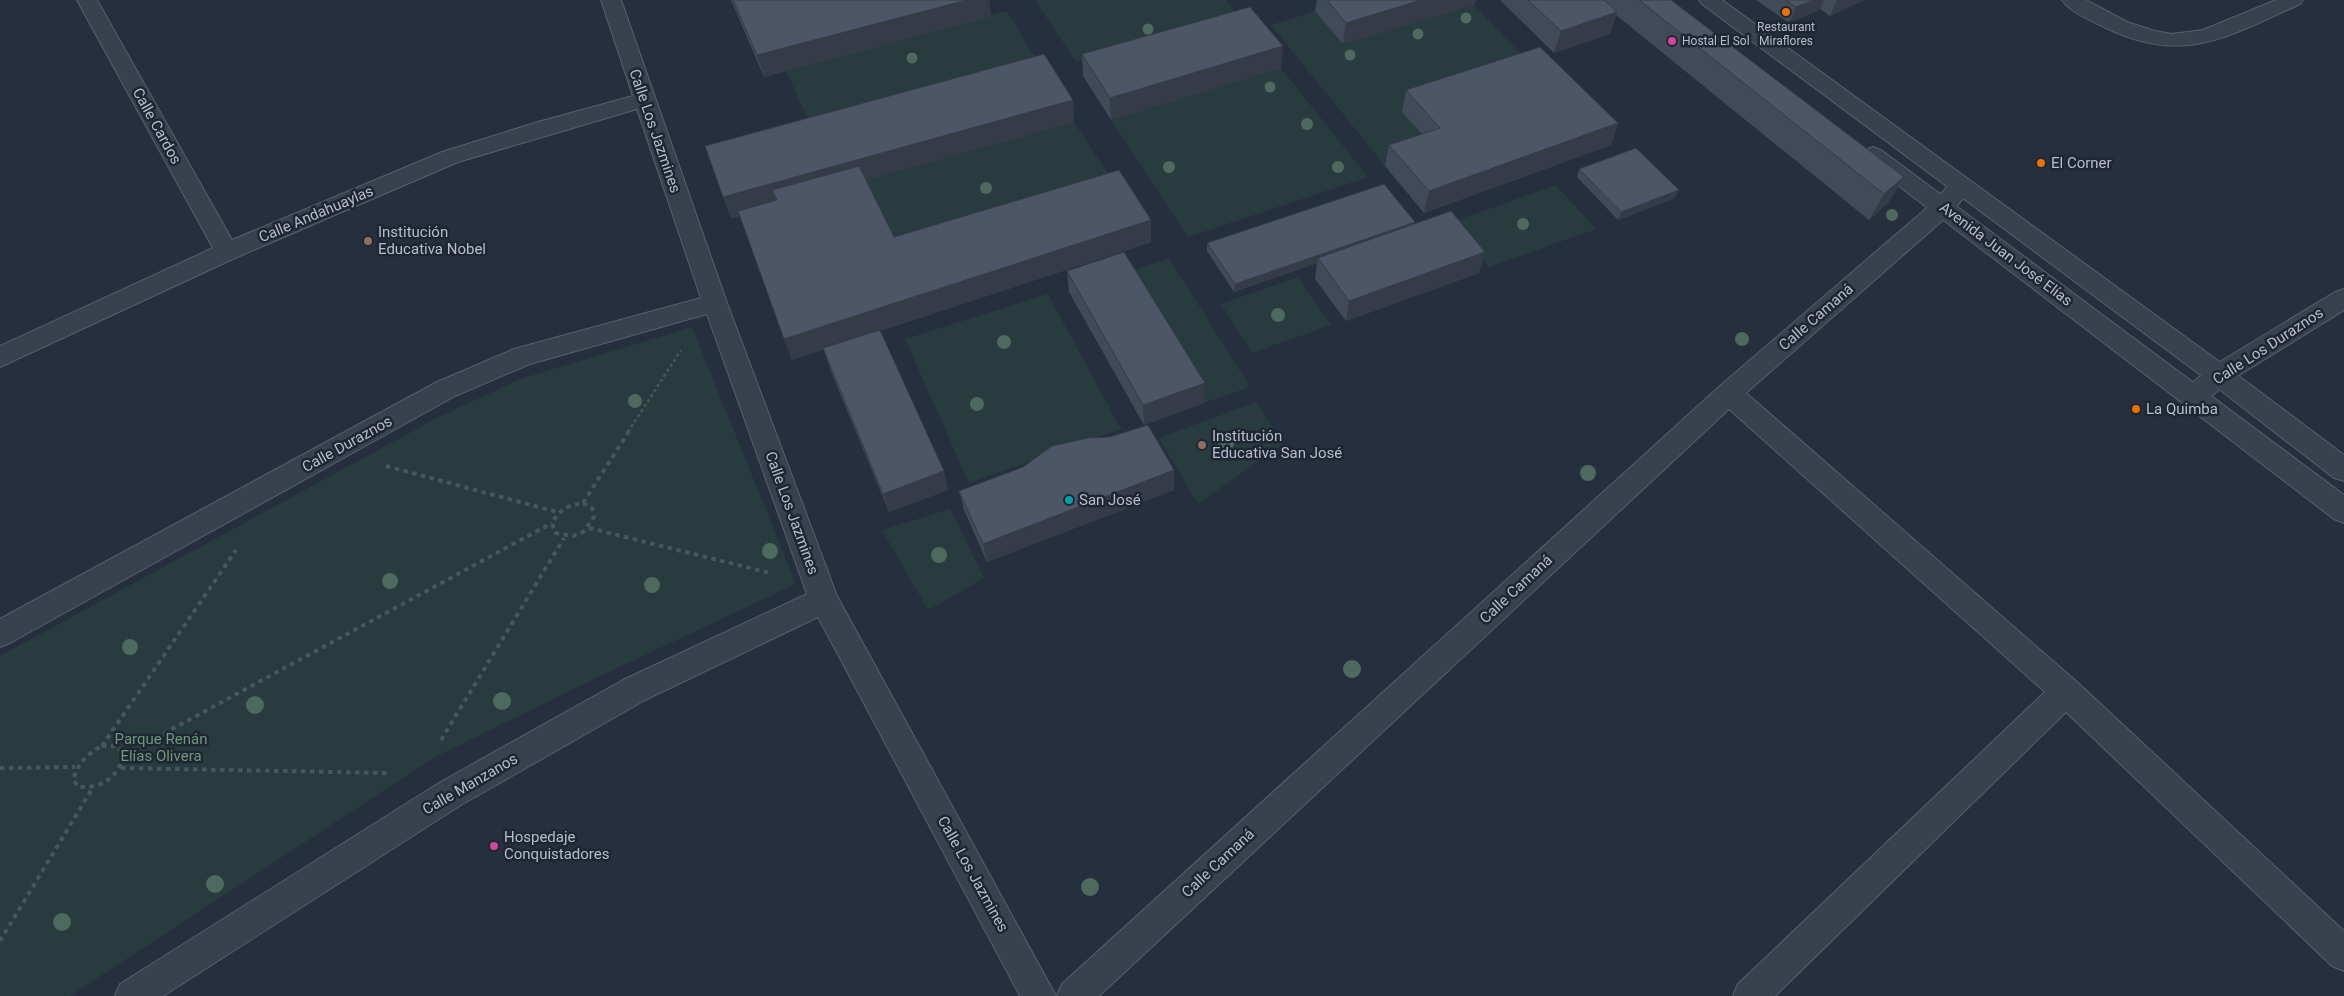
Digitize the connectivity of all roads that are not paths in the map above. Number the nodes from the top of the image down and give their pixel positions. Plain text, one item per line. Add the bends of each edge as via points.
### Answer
1 (610, 0) edge
2 (1709, 0) edge
3 (2072, 0) edge
4 (2292, 0) edge
5 (90, 1) edge
6 (644, 100) junction
7 (1857, 143) edge
8 (1952, 196) junction
9 (227, 252) junction
10 (2344, 298) edge
11 (715, 303) junction
12 (0, 357) edge
13 (2219, 375) junction
14 (1729, 393) junction
15 (2194, 396) junction
16 (2344, 470) edge
17 (2344, 511) edge
18 (824, 600) junction
19 (0, 634) edge
20 (2066, 692) junction
21 (2344, 954) edge
22 (132, 996) edge
23 (1039, 996) edge
24 (1074, 996) edge
25 (1750, 996) edge

1 - 6 street, Calle Los Jazmines
2 - 8 street, Avenida Juan José Elías
3 - 4 street via 2101,19 2127,30 2156,38 2184,40 2207,36
5 - 9 street, Calle Cardos
6 - 9 street, Calle Andahuaylas via 546,126 450,157
6 - 11 street, Calle Los Jazmines
7 - 8 street, Avenida Juan José Elías
8 - 13 street, Avenida Juan José Elías
8 - 14 street, Calle Camaná
8 - 15 street, Avenida Juan José Elías
9 - 12 street, Calle Andahuaylas
10 - 13 street, Calle Los Duraznos
11 - 18 street, Calle Los Jazmines
11 - 19 street, Calle Duraznos via 523,356 446,389
13 - 15 street, Calle Los Duraznos
13 - 16 street, Avenida Juan José Elías
14 - 20 street
14 - 24 street, Calle Camaná
15 - 17 street, Avenida Juan José Elías
18 - 22 street, Calle Manzanos via 634,690 450,794
18 - 23 street, Calle Los Jazmines
20 - 21 street
20 - 25 street

